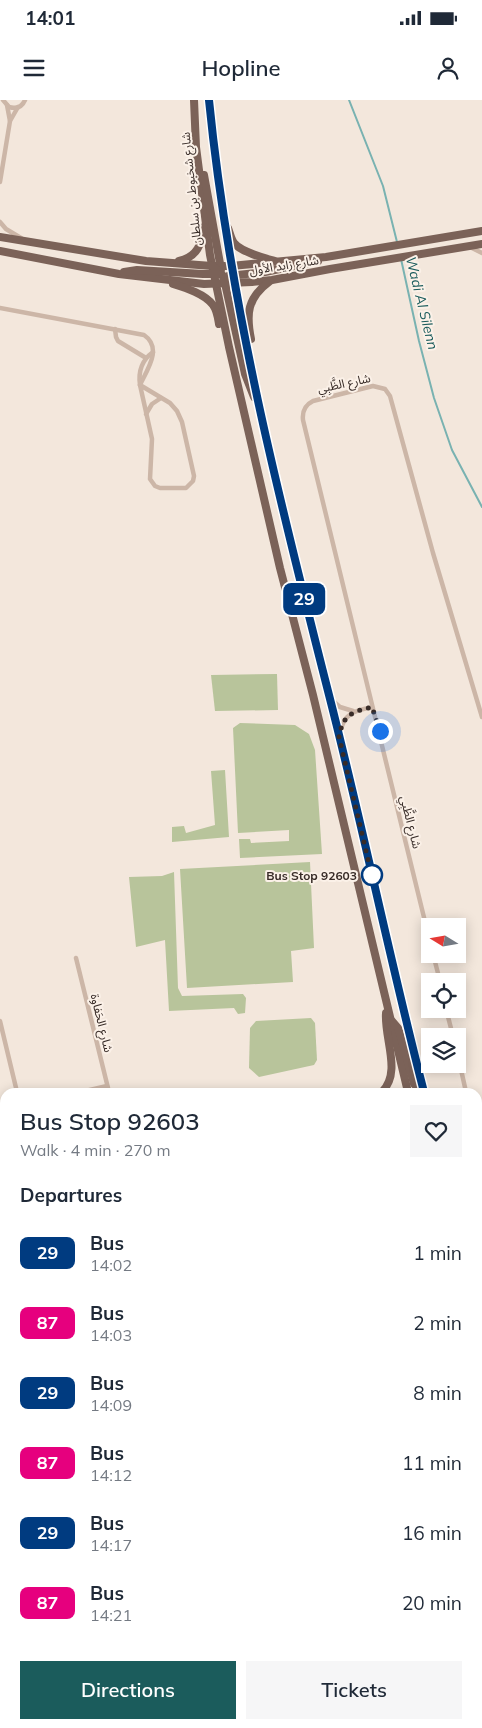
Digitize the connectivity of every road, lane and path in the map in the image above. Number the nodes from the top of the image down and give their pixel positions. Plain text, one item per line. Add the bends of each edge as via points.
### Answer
1 (25, 100) edge
2 (194, 100) edge
3 (209, 100) edge
4 (4, 102) edge
5 (18, 107) junction
6 (10, 121) junction
7 (196, 147) junction
8 (0, 182) edge
9 (222, 213) junction
10 (206, 218) junction
11 (0, 222) edge
12 (482, 231) edge
13 (0, 237) edge
14 (29, 242) junction
15 (482, 244) edge
16 (468, 247) junction
17 (0, 251) edge
18 (482, 253) edge
19 (326, 257) junction
20 (282, 262) junction
21 (172, 263) junction
22 (231, 266) junction
23 (119, 274) junction
24 (223, 275) junction
25 (157, 279) junction
26 (272, 280) junction
27 (216, 283) junction
28 (0, 308) edge
29 (115, 329) junction
30 (229, 346) junction
31 (153, 352) junction
32 (146, 358) junction
33 (140, 385) junction
34 (161, 398) junction
35 (258, 406) junction
36 (146, 414) junction
37 (330, 697) junction
38 (372, 707) junction
39 (353, 712) junction
40 (482, 717) edge
41 (339, 737) junction
42 (424, 918) edge
43 (76, 958) dead end
44 (386, 1004) junction
45 (390, 1020) junction
46 (0, 1021) edge
47 (462, 1073) edge
48 (107, 1086) joint
49 (16, 1088) edge
50 (98, 1088) edge
51 (385, 1088) edge
52 (407, 1088) edge
53 (422, 1088) edge
54 (465, 1088) edge

1 - 5 street
2 - 7 main road, شارع شخبوط بن سلطان
3 - 9 main road, شارع شخبوط بن سلطان
4 - 5 street via 12,108
4 - 6 street
5 - 6 street
6 - 8 street
7 - 10 main road, شارع شخبوط بن سلطان
7 - 24 main road
9 - 20 main road via 237,246 263,258
9 - 22 main road, شارع شخبوط بن سلطان
10 - 21 main road via 199,248 187,259
10 - 24 main road, شارع شخبوط بن سلطان
11 - 14 street via 9,232
12 - 19 main road, شارع زايد الأول
13 - 14 main road, شارع زايد الأول
14 - 21 main road, شارع زايد الأول
15 - 16 main road, شارع زايد الأول
16 - 18 street
16 - 26 main road, شارع زايد الأول
17 - 23 main road
19 - 20 main road, شارع زايد الأول
19 - 24 main road via 265,272
20 - 22 main road, شارع زايد الأول
21 - 24 main road, شارع زايد الأول
22 - 24 main road, شارع شخبوط بن سلطان
23 - 24 main road via 137,270
23 - 25 main road
24 - 26 main road, شارع زايد الأول
24 - 27 main road, شارع شخبوط بن سلطان
24 - 35 main road, شارع شخبوط بن سلطان
25 - 27 main road
25 - 30 main road via 189,290 212,303
26 - 35 main road via 257,293 247,315 258,381
27 - 30 main road, شارع شخبوط بن سلطان
28 - 29 street
29 - 31 street via 144,335 151,342
29 - 32 street via 118,341
30 - 44 main road, شارع شخبوط بن سلطان
31 - 32 street
31 - 33 street
32 - 33 street via 140,369
33 - 34 street
33 - 36 street
34 - 36 street
34 - 36 street via 174,406 182,422 194,476 191,486 164,489 152,483 152,439
35 - 37 main road, شارع شخبوط بن سلطان
37 - 39 street via 340,707
37 - 41 main road, شارع شخبوط بن سلطان
38 - 39 street
38 - 40 street, شارع الظَّبِي via 302,415 305,406 312,401 377,386 390,396
38 - 42 street, شارع الظَّبِي
39 - 41 street via 346,717
41 - 53 main road, شارع شخبوط بن سلطان
43 - 48 street, شارع الحَفاوة
44 - 45 main road, شارع شخبوط بن سلطان
44 - 51 main road via 392,1073
45 - 52 main road, شارع شخبوط بن سلطان
45 - 53 main road via 400,1034 414,1084
46 - 49 street
47 - 54 street
48 - 50 street

